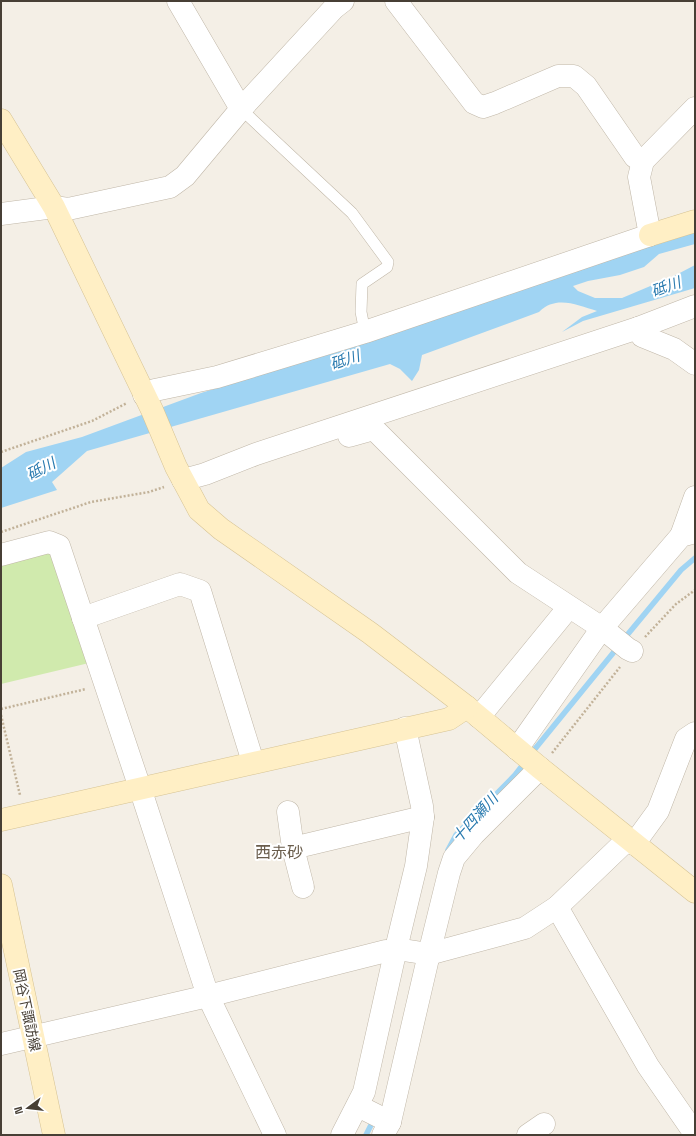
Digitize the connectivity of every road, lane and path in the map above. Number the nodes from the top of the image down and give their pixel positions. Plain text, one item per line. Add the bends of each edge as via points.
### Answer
1 (178, 1) edge
2 (343, 1) edge
3 (396, 1) edge
4 (695, 108) edge
5 (241, 109) junction
6 (1, 120) edge
7 (643, 161) junction
8 (54, 207) junction
9 (1, 214) edge
10 (695, 221) edge
11 (650, 235) junction
12 (695, 306) edge
13 (638, 328) junction
14 (365, 332) junction
15 (695, 364) edge
16 (148, 402) junction
17 (318, 433) junction
18 (1, 452) edge
19 (179, 474) junction
20 (695, 497) edge
21 (1, 532) edge
22 (688, 534) edge
23 (1, 555) edge
24 (695, 590) edge
25 (569, 606) junction
26 (83, 618) junction
27 (604, 630) junction
28 (630, 650) junction
29 (105, 684) junction
30 (1, 709) edge
31 (473, 712) junction
32 (1, 715) edge
33 (405, 728) junction
34 (695, 733) edge
35 (519, 750) junction
36 (253, 762) junction
37 (539, 767) junction
38 (140, 788) junction
39 (22, 802) dead end
40 (288, 812) dead end
41 (423, 817) junction
42 (1, 820) edge
43 (631, 841) junction
44 (293, 848) junction
45 (1, 885) edge
46 (303, 887) dead end
47 (695, 892) edge
48 (557, 907) junction
49 (399, 951) junction
50 (427, 954) junction
51 (208, 996) junction
52 (32, 1037) junction
53 (1, 1044) edge
54 (360, 1106) junction
55 (386, 1126) edge
56 (695, 1134) edge
57 (54, 1135) edge
58 (275, 1135) edge
59 (342, 1135) edge

1 - 5 street
2 - 5 street
3 - 7 street via 474,103 483,107 558,76 574,76 586,86 635,157
4 - 7 street
5 - 8 street via 185,176 170,187 68,209
5 - 14 lane via 352,213 388,262 387,267 362,284 361,312
6 - 8 street
7 - 11 street via 639,177
8 - 9 street
8 - 16 street
10 - 11 street
11 - 14 street
12 - 13 street
13 - 15 street via 642,336 674,349
13 - 17 street
14 - 16 street via 217,377 155,390
16 - 18 path
16 - 19 street
17 - 19 street via 205,474
17 - 25 street via 322,444 374,429 518,573
19 - 21 path via 149,492 91,502
19 - 31 street via 199,510 221,529 370,633
20 - 22 street
22 - 27 street
23 - 26 street via 49,542 59,546
24 - 28 path via 676,604
25 - 27 street
25 - 31 street
26 - 29 street
26 - 36 street via 180,584 200,591
27 - 28 street
27 - 35 street
28 - 37 path
29 - 30 path
29 - 38 street
31 - 33 street
31 - 35 street
32 - 39 path
33 - 36 street
33 - 41 street
34 - 43 street via 686,739 658,811
35 - 37 street
36 - 38 street
37 - 43 street
37 - 50 street via 454,858
38 - 42 street
38 - 51 street
40 - 44 street
41 - 44 street
41 - 49 street
43 - 47 street
43 - 48 street
44 - 46 street
45 - 52 street, 岡谷下諏訪線
48 - 50 street via 525,928
48 - 56 street via 648,1066
49 - 50 street
49 - 51 street via 386,951
49 - 54 street
50 - 55 street
51 - 52 street
51 - 58 street
52 - 53 street
52 - 57 street, 岡谷下諏訪線
54 - 55 street
54 - 59 street

